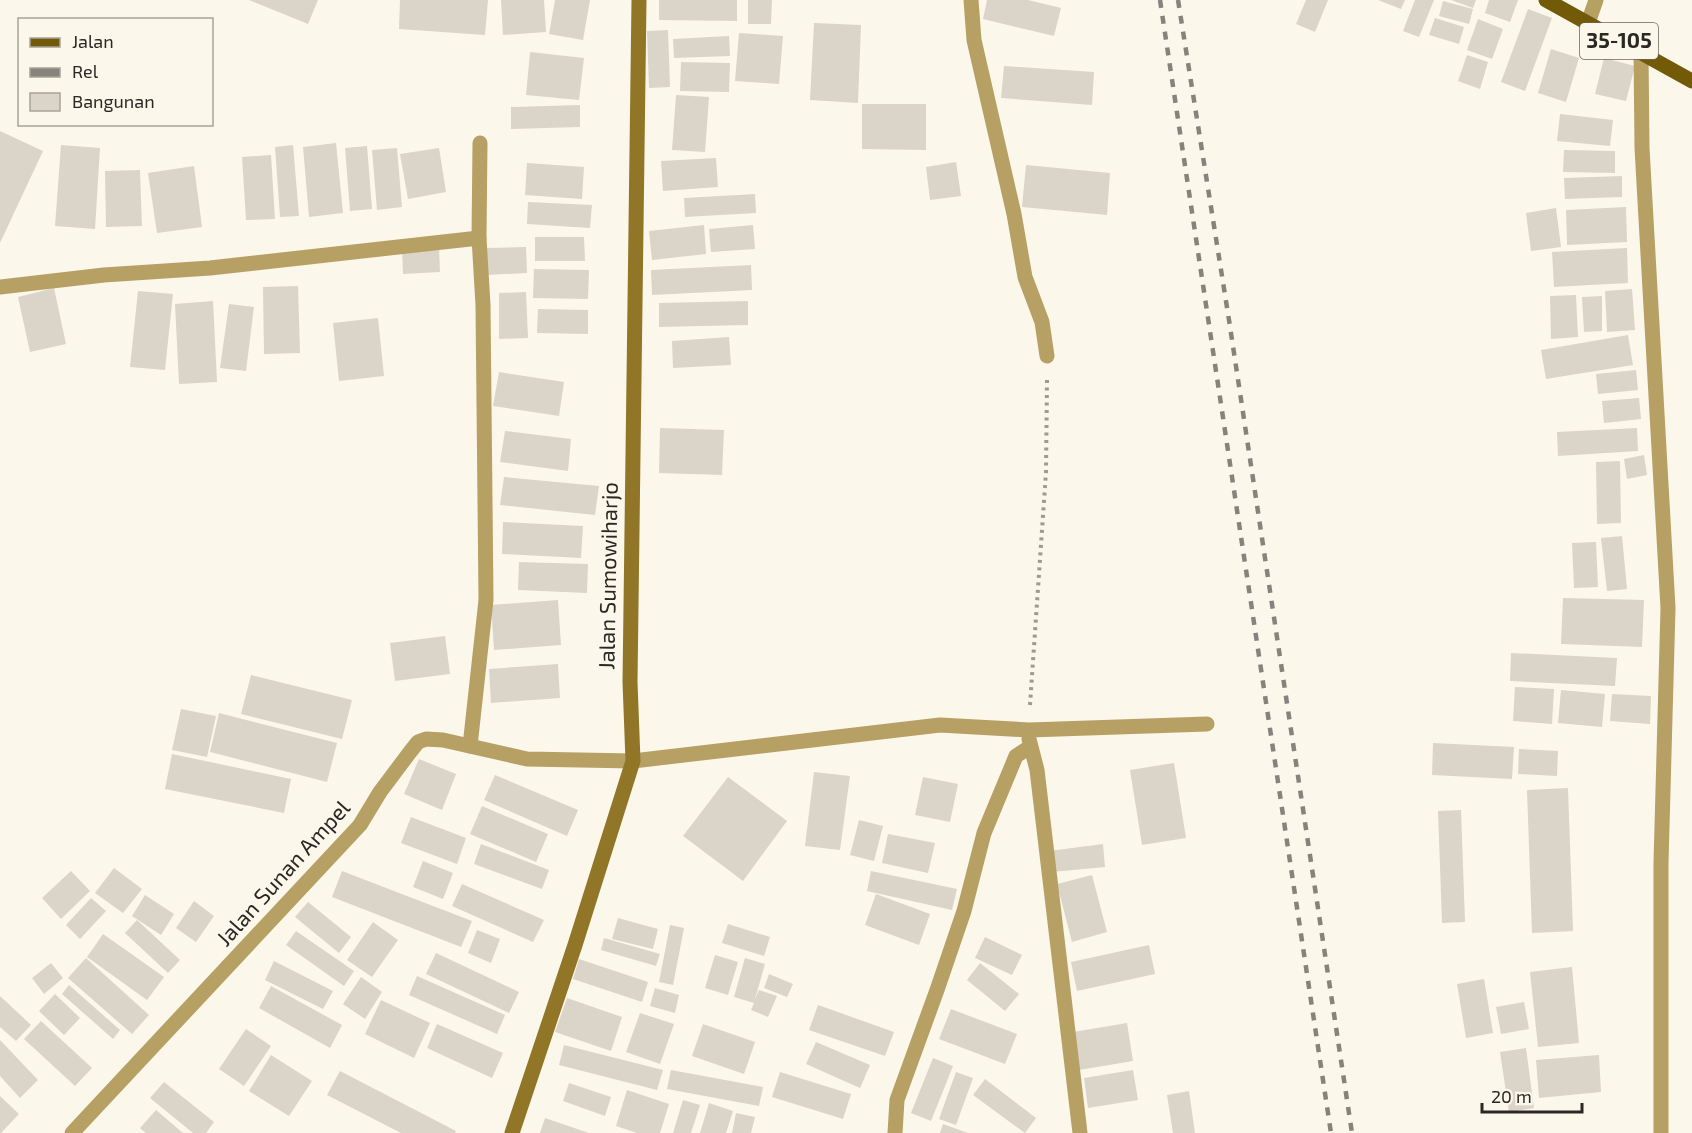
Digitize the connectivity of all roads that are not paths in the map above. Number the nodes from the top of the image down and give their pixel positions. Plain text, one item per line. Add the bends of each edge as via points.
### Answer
1 (639, 0) edge
2 (971, 0) edge
3 (1546, 0) edge
4 (1596, 0) edge
5 (1587, 23) junction
6 (1641, 53) junction
7 (1692, 81) edge
8 (480, 143) dead end
9 (478, 238) junction
10 (0, 287) edge
11 (1047, 356) road end
12 (1207, 724) dead end
13 (1029, 730) junction
14 (470, 746) junction
15 (1030, 747) junction
16 (633, 761) junction
17 (72, 1133) edge
18 (512, 1133) edge
19 (895, 1133) edge
20 (1080, 1133) edge
21 (1661, 1133) edge

1 - 16 street, Jalan Sumowiharjo via 630,682
2 - 11 street via 974,40 1025,277 1041,322
3 - 5 main road, 35-105
4 - 5 street
5 - 6 main road, 35-105
6 - 7 main road, 35-105
6 - 21 street via 1642,148 1668,608 1661,863
8 - 9 street
9 - 10 street
9 - 14 street via 483,305 486,600
12 - 13 street, Jalan Sunan Ampel
13 - 15 street
13 - 16 street, Jalan Sunan Ampel via 940,725
14 - 16 street, Jalan Sunan Ampel via 527,759
14 - 17 street, Jalan Sunan Ampel via 426,739 418,742 360,825
15 - 19 street via 1016,756 984,833 952,945 897,1100
15 - 20 street via 1037,770
16 - 18 street, Jalan Sumowiharjo

